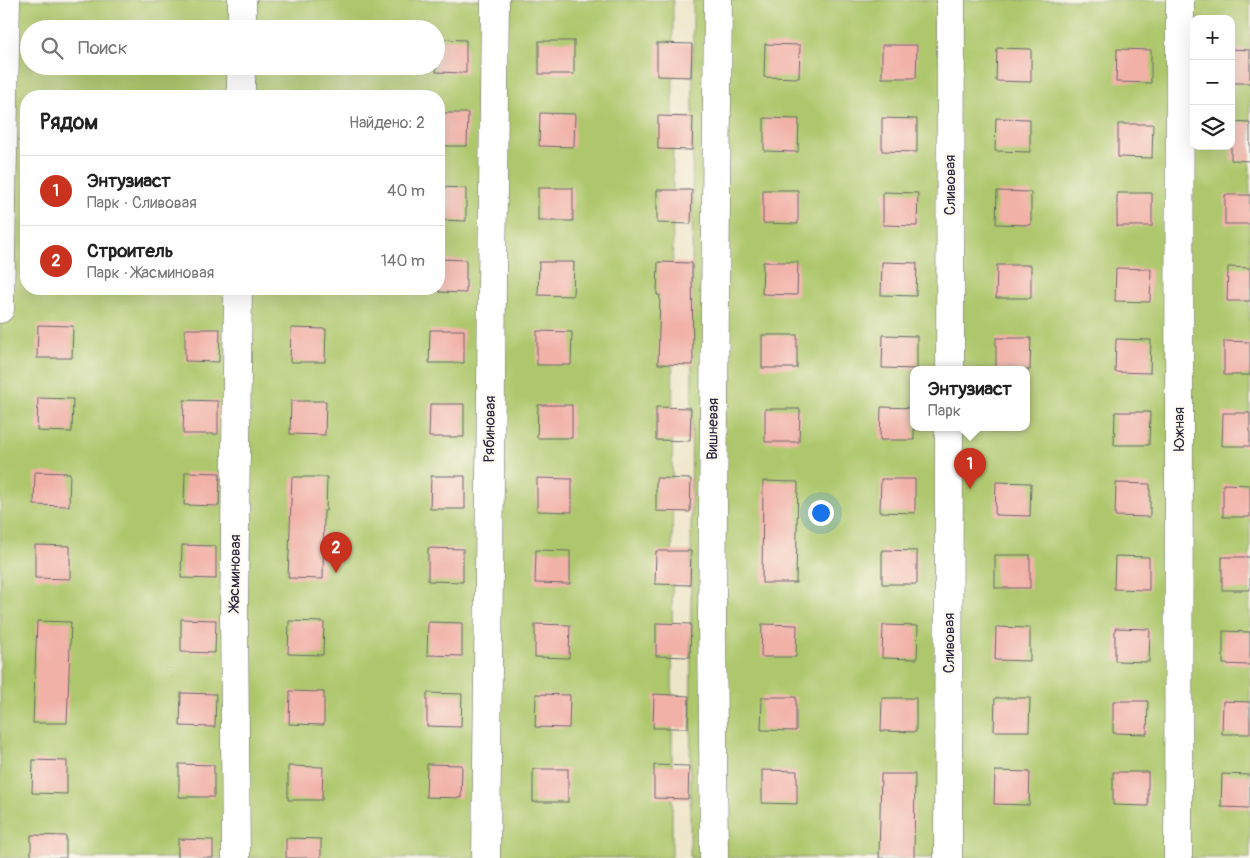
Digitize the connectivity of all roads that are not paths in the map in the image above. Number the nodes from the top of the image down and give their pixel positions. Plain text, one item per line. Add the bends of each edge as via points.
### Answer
1 (6, 0) edge
2 (242, 0) edge
3 (495, 0) edge
4 (718, 0) edge
5 (951, 0) edge
6 (1180, 0) edge
7 (242, 20) edge
8 (241, 75) edge
9 (241, 90) edge
10 (238, 295) edge
11 (0, 309) edge
12 (950, 366) edge
13 (950, 431) edge
14 (236, 858) edge
15 (486, 858) edge
16 (714, 858) edge
17 (948, 858) edge
18 (1178, 858) edge

1 - 11 street
2 - 7 street
3 - 15 street, Рябиновая
4 - 16 street, Вишневая via 712,614
5 - 12 street, Сливовая
6 - 18 street, Южная
8 - 9 street
10 - 14 street, Жасминовая via 234,613
13 - 17 street, Сливовая

